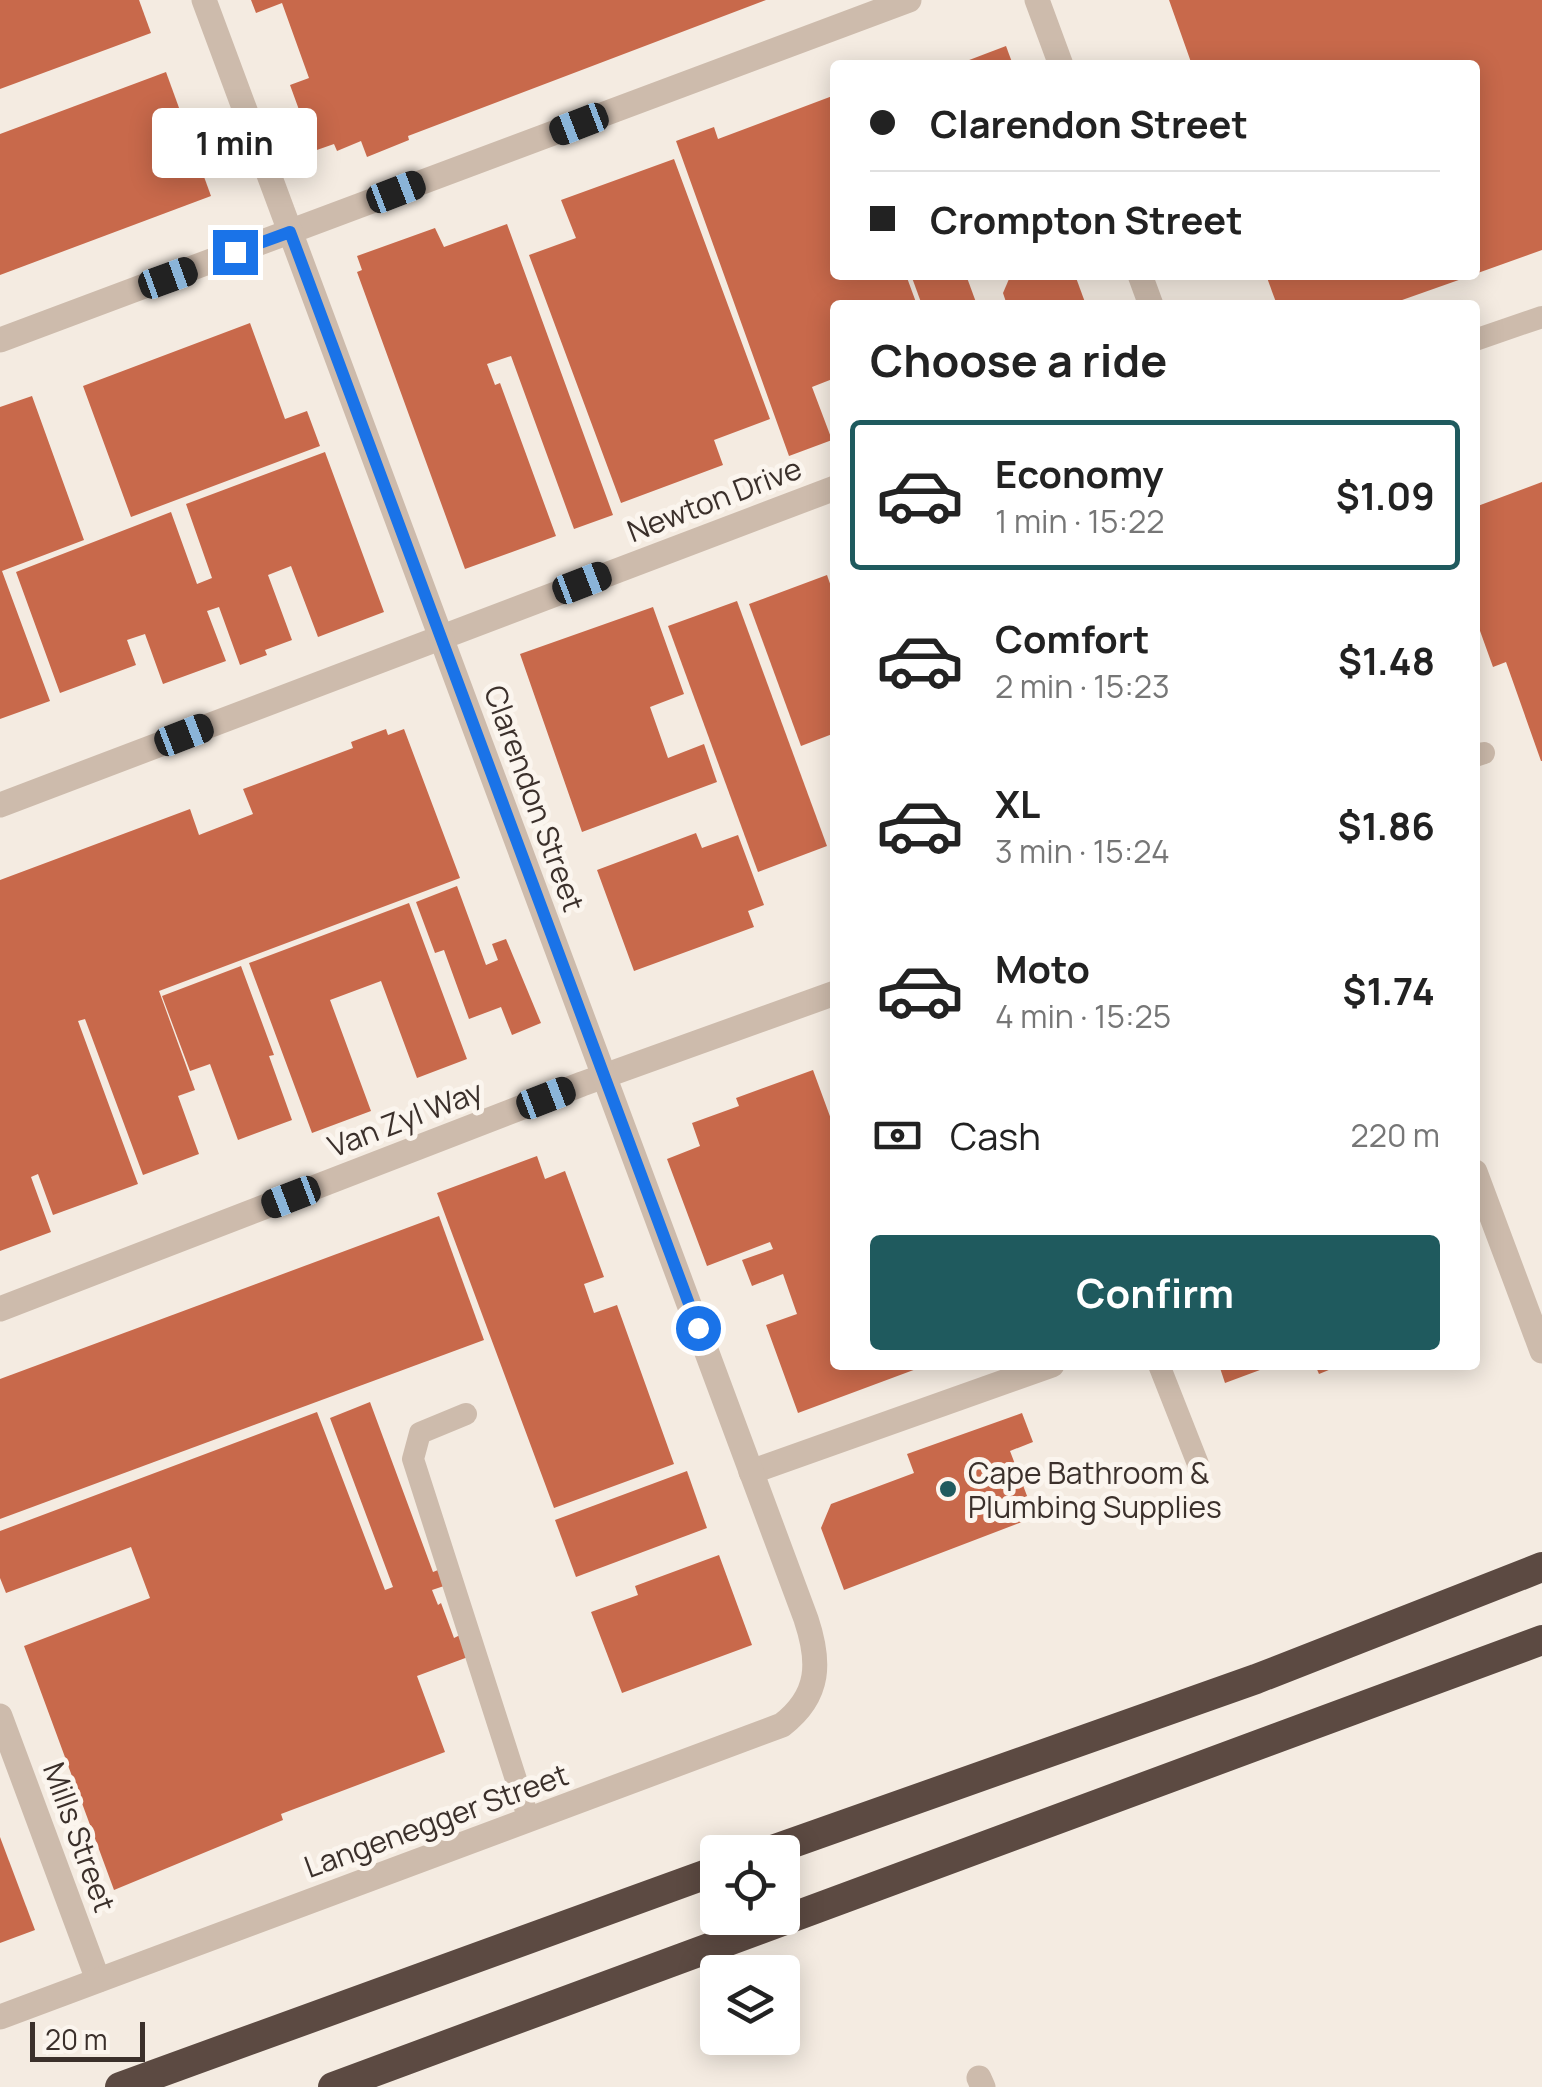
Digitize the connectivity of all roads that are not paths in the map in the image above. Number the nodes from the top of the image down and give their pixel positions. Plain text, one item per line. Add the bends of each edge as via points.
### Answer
1 (204, 0) edge
2 (909, 0) edge
3 (1037, 0) edge
4 (1059, 60) edge
5 (290, 232) junction
6 (1542, 318) edge
7 (1480, 338) edge
8 (0, 340) edge
9 (830, 490) edge
10 (441, 637) junction
11 (0, 805) edge
12 (830, 995) edge
13 (604, 1076) junction
14 (1480, 1185) edge
15 (0, 1309) edge
16 (1542, 1351) edge
17 (1038, 1370) edge
18 (1161, 1370) edge
19 (466, 1414) dead end
20 (1198, 1464) dead end
21 (752, 1472) junction
22 (1542, 1567) edge
23 (806, 1618) joint
24 (1542, 1640) edge
25 (0, 1716) edge
26 (529, 1820) junction
27 (800, 1840) edge
28 (700, 1877) edge
29 (98, 1980) junction
30 (0, 2017) edge
31 (120, 2087) edge
32 (332, 2087) edge

1 - 5 street, Clarendon Street
2 - 5 street
3 - 4 street
5 - 8 street
5 - 10 street, Clarendon Street
6 - 7 lane
9 - 10 street, Newton Drive
10 - 11 street, Newton Drive
10 - 13 street, Clarendon Street
12 - 13 street, Van Zyl Way
13 - 15 street, Van Zyl Way
13 - 21 street, Clarendon Street
14 - 16 street
17 - 21 street
18 - 20 lane
19 - 26 lane via 420,1433 413,1459
21 - 23 street, Clarendon Street
22 - 27 highway via 1256,1679
23 - 26 street, Langenegger Street via 815,1681 782,1724
24 - 32 highway
25 - 29 street, Mills Street
26 - 29 street, Langenegger Street
28 - 31 highway
29 - 30 street, Langenegger Street

